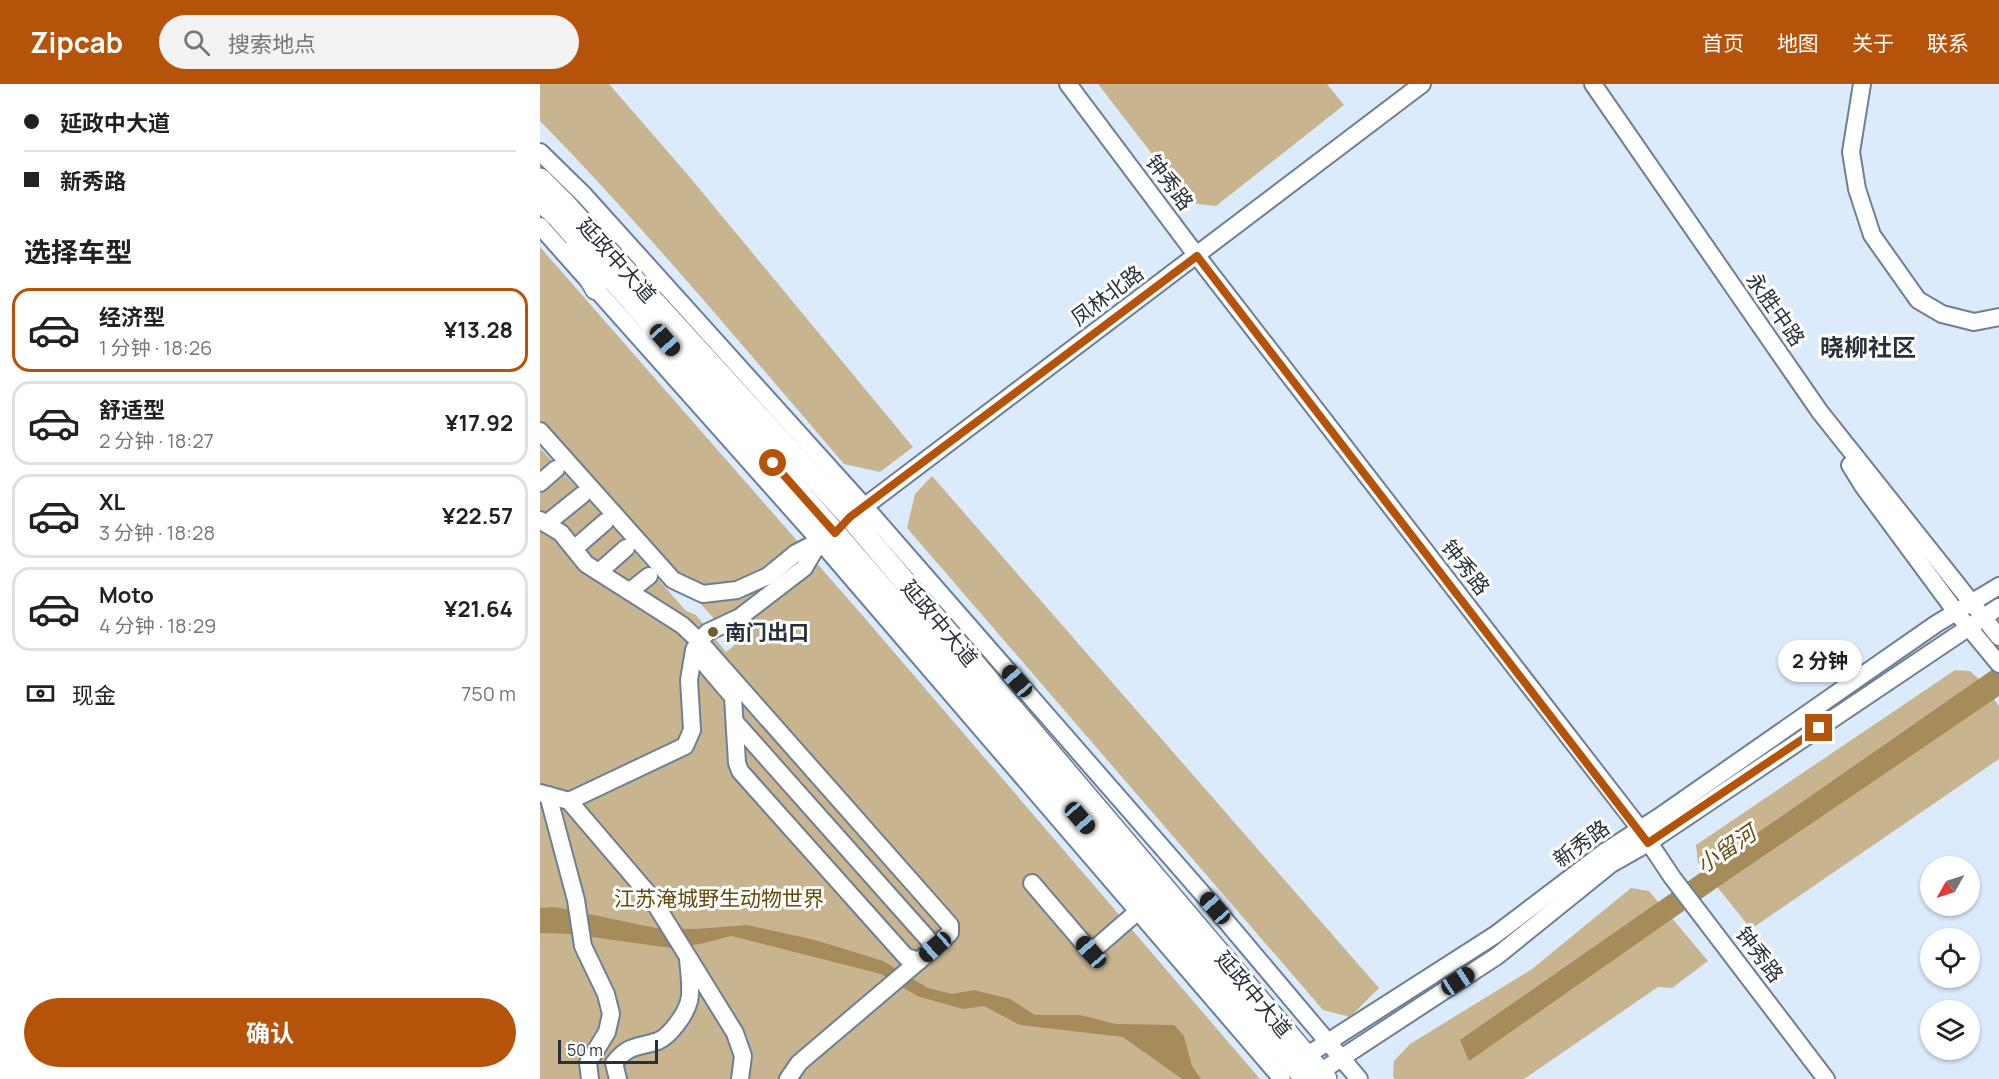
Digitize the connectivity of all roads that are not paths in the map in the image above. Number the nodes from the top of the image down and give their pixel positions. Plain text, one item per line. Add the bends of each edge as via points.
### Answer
1 (1068, 84) edge
2 (1422, 84) edge
3 (1593, 84) edge
4 (1862, 84) edge
5 (540, 152) edge
6 (540, 179) edge
7 (544, 213) edge
8 (1197, 256) junction
9 (596, 289) joint
10 (1999, 317) edge
11 (1820, 412) junction
12 (540, 431) edge
13 (556, 470) dead end
14 (540, 483) edge
15 (582, 495) dead end
16 (858, 512) junction
17 (543, 522) edge
18 (605, 522) dead end
19 (827, 537) junction
20 (575, 548) junction
21 (626, 548) dead end
22 (599, 572) junction
23 (649, 576) dead end
24 (1999, 586) edge
25 (630, 591) junction
26 (1973, 603) junction
27 (1999, 607) edge
28 (1956, 612) junction
29 (1984, 618) junction
30 (1969, 627) junction
31 (1999, 637) edge
32 (699, 641) junction
33 (1994, 658) edge
34 (735, 722) junction
35 (544, 794) edge
36 (569, 801) junction
37 (1644, 836) junction
38 (1032, 883) dead end
39 (1137, 912) junction
40 (935, 947) junction
41 (688, 957) junction
42 (919, 960) junction
43 (1328, 1042) junction
44 (1341, 1058) junction
45 (1303, 1073) edge
46 (590, 1079) edge
47 (618, 1079) edge
48 (740, 1079) edge
49 (788, 1079) edge
50 (1359, 1079) edge
51 (1826, 1079) edge

1 - 8 street, 钟秀路
2 - 8 street, 凤林北路
3 - 11 street, 永胜中路
4 - 10 street via 1851,152 1857,189 1872,235 1918,300 1942,315 1974,322
5 - 16 street via 584,195
6 - 16 main road, 延政中大道
7 - 9 main road
7 - 19 main road, 延政中大道
8 - 16 street, 凤林北路
8 - 37 street, 钟秀路
9 - 19 street
11 - 26 street, 永胜中路
11 - 28 street via 1863,486
12 - 19 street via 673,580 704,594 737,590 768,576 796,553
13 - 14 street
15 - 17 street
16 - 19 street, 凤林北路
16 - 43 street via 1215,908
16 - 45 main road, 延政中大道
17 - 20 street
18 - 20 street
19 - 32 street via 804,568 740,617 708,632
19 - 39 street
19 - 45 main road, 延政中大道
20 - 22 street via 586,564
21 - 22 street
22 - 25 street
23 - 25 street
24 - 26 street, 新秀路
25 - 32 street
26 - 28 street, 新秀路
26 - 29 street, 永胜中路
27 - 29 street, 新秀路
28 - 30 street
28 - 37 street, 新秀路
29 - 30 street, 新秀路
29 - 31 street, 永胜中路
30 - 33 street
30 - 37 street, 新秀路
32 - 34 street via 704,663 733,697
32 - 36 street via 689,680 692,730 685,746
32 - 40 street via 950,925 950,933
34 - 40 street
34 - 42 street via 740,771 906,957
35 - 36 street
35 - 46 street via 576,900 583,946 611,1014 607,1032 588,1063
36 - 41 street via 651,897
37 - 43 street, 新秀路 via 1603,853 1495,935
37 - 44 street, 新秀路 via 1497,956
37 - 51 street, 钟秀路
38 - 39 street via 1091,952
39 - 45 street
40 - 42 street
41 - 47 street via 689,1002 676,1027 660,1040 636,1045 622,1053 614,1063
41 - 48 street via 735,1033 743,1056
42 - 49 street via 799,1063
43 - 44 street
43 - 45 street, 新秀路
44 - 45 street, 新秀路
44 - 50 street

